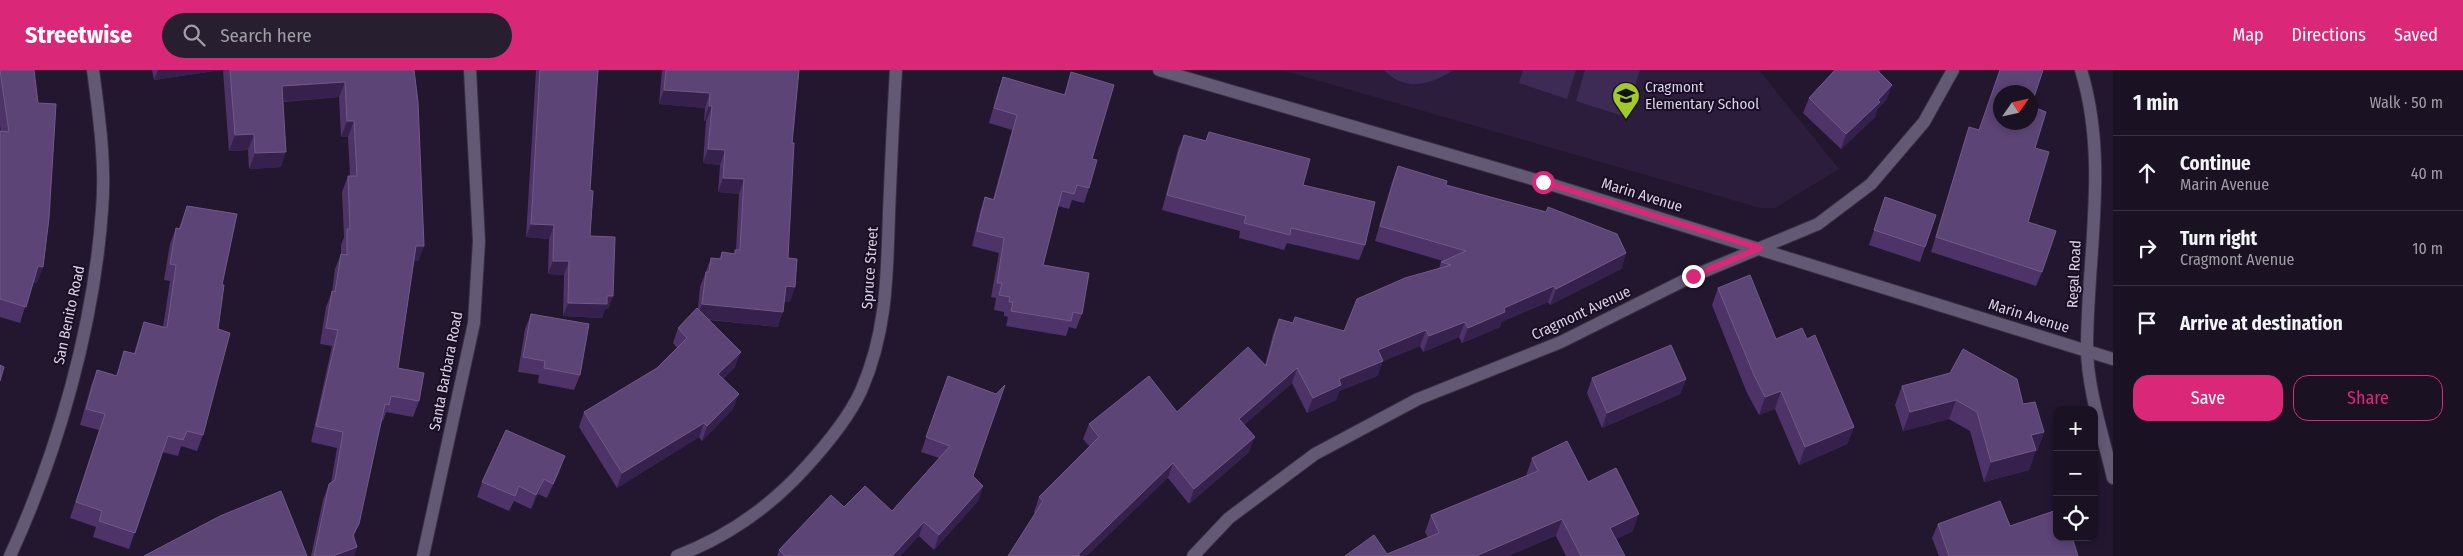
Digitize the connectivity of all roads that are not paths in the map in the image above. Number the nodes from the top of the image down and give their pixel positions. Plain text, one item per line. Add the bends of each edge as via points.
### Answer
1 (93, 70) edge
2 (470, 70) edge
3 (896, 70) edge
4 (1159, 70) edge
5 (1953, 70) edge
6 (2080, 70) edge
7 (1760, 248) junction
8 (2087, 351) junction
9 (2113, 359) edge
10 (2113, 478) edge
11 (10, 556) edge
12 (423, 556) edge
13 (676, 556) edge
14 (1193, 556) edge

1 - 11 street, San Benito Road via 100,120 102,208 94,292 62,417 27,519
2 - 12 street, Santa Barbara Road via 479,241 474,323
3 - 13 street, Spruce Street via 886,297 876,351 860,392 831,440 774,500 747,521
4 - 7 street, Marin Avenue
5 - 7 street, Cragmont Avenue via 1924,122 1871,184 1818,224
6 - 8 street, Regal Road via 2089,98 2096,162
7 - 8 street, Marin Avenue
7 - 14 street, Cragmont Avenue via 1693,276 1561,342 1418,399 1315,454 1230,518
8 - 9 street, Marin Avenue
8 - 10 street, Regal Road

